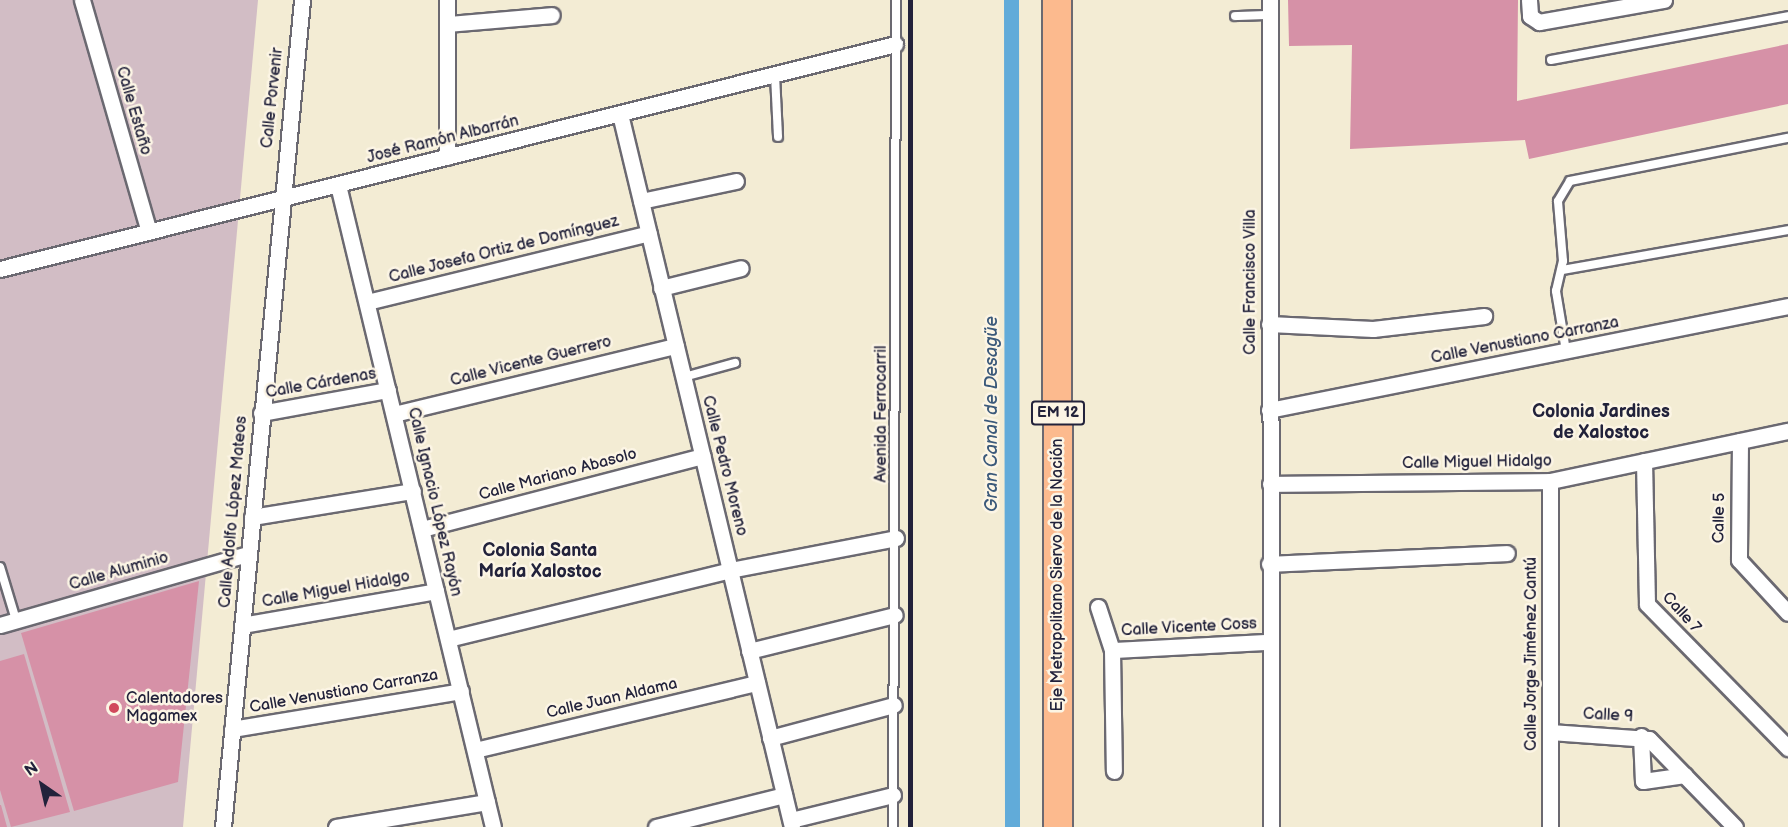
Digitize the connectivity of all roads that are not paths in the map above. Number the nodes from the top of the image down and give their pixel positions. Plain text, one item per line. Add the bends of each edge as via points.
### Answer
1 (82, 0) edge
2 (302, 0) edge
3 (447, 0) edge
4 (896, 0) edge
5 (1057, 0) edge
6 (1076, 0) edge
7 (1529, 0) edge
8 (1664, 0) edge
9 (1269, 8) edge
10 (552, 15) dead end
11 (1235, 16) dead end
12 (1788, 16) edge
13 (448, 24) junction
14 (895, 44) junction
15 (1551, 60) dead end
16 (775, 75) junction
17 (620, 114) junction
18 (778, 137) dead end
19 (1788, 138) edge
20 (447, 157) junction
21 (736, 181) dead end
22 (338, 185) junction
23 (279, 200) junction
24 (641, 201) junction
25 (1788, 230) edge
26 (149, 232) junction
27 (649, 233) junction
28 (741, 267) dead end
29 (0, 269) edge
30 (1562, 270) junction
31 (661, 288) junction
32 (367, 302) junction
33 (1788, 306) edge
34 (1484, 316) dead end
35 (1269, 324) junction
36 (676, 346) junction
37 (1566, 352) junction
38 (735, 363) dead end
39 (684, 377) junction
40 (388, 390) junction
41 (1269, 410) junction
42 (261, 413) junction
43 (394, 414) junction
44 (1788, 431) edge
45 (1740, 441) junction
46 (703, 456) junction
47 (1644, 461) junction
48 (1550, 481) junction
49 (1270, 484) junction
50 (413, 491) junction
51 (252, 518) junction
52 (422, 529) junction
53 (896, 538) junction
54 (1507, 553) dead end
55 (248, 554) junction
56 (1269, 564) junction
57 (0, 567) edge
58 (730, 570) junction
59 (436, 591) junction
60 (1098, 607) dead end
61 (1788, 613) edge
62 (895, 615) junction
63 (16, 620) junction
64 (0, 625) edge
65 (242, 625) junction
66 (448, 639) junction
67 (1267, 642) junction
68 (1112, 650) junction
69 (749, 651) junction
70 (757, 683) junction
71 (461, 691) junction
72 (894, 705) junction
73 (232, 729) junction
74 (1550, 732) junction
75 (1641, 736) junction
76 (770, 738) junction
77 (1788, 748) edge
78 (475, 750) junction
79 (1114, 771) dead end
80 (1685, 775) junction
81 (784, 795) junction
82 (893, 795) junction
83 (487, 802) junction
84 (792, 824) edge
85 (223, 827) edge
86 (336, 827) edge
87 (493, 827) edge
88 (656, 827) edge
89 (893, 827) edge
90 (1058, 827) edge
91 (1076, 827) edge
92 (1271, 827) edge
93 (1550, 827) edge
94 (1736, 827) edge

1 - 26 street, Calle Estaño
2 - 23 street, Calle Porvenir
3 - 13 street
4 - 14 lane, Avenida Ferrocarril
5 - 90 highway, Eje Metropolitano Siervo de la Nación / EM 12
6 - 91 highway, Eje Metropolitano Siervo de la Nación / EM 12
7 - 8 street via 1533,20
9 - 11 lane
9 - 35 street, Calle Francisco Villa
10 - 13 street
12 - 15 lane
13 - 20 street
14 - 16 street, José Ramón Albarrán
14 - 53 lane, Avenida Ferrocarril
16 - 17 street, José Ramón Albarrán
16 - 18 lane
17 - 20 street, José Ramón Albarrán
17 - 24 street, Calle Pedro Moreno
19 - 30 lane via 1570,181 1558,201
20 - 22 street, José Ramón Albarrán
21 - 24 street
22 - 23 street, José Ramón Albarrán
22 - 32 street, Calle Ignacio López Rayón
23 - 26 street, José Ramón Albarrán
23 - 42 street, Calle Adolfo López Mateos
24 - 27 street, Calle Pedro Moreno
25 - 30 lane
26 - 29 street, José Ramón Albarrán
27 - 31 street, Calle Pedro Moreno
27 - 32 street, Calle Josefa Ortiz de Domínguez
28 - 31 street
30 - 37 lane via 1556,291
31 - 36 street, Calle Pedro Moreno
32 - 40 street, Calle Ignacio López Rayón
33 - 37 street, Calle Venustiano Carranza
34 - 35 street via 1373,329
35 - 41 street, Calle Francisco Villa
36 - 39 street, Calle Pedro Moreno
36 - 43 street, Calle Vicente Guerrero
37 - 41 street, Calle Venustiano Carranza
38 - 39 lane
39 - 46 street, Calle Pedro Moreno
40 - 42 street, Calle Cárdenas
40 - 43 street, Calle Ignacio López Rayón
41 - 49 street, Calle Francisco Villa
42 - 51 street, Calle Adolfo López Mateos
43 - 50 street, Calle Ignacio López Rayón
44 - 45 street, Calle Miguel Hidalgo
45 - 47 street, Calle Miguel Hidalgo
45 - 61 street, Calle 5 via 1739,560
46 - 52 street, Calle Mariano Abasolo
46 - 58 street, Calle Pedro Moreno
47 - 48 street, Calle Miguel Hidalgo
47 - 77 street, Calle 7 via 1647,604
48 - 49 street, Calle Miguel Hidalgo
48 - 74 street, Calle Jorge Jiménez Cantú
49 - 56 street, Calle Francisco Villa
50 - 51 street
50 - 52 street, Calle Ignacio López Rayón
51 - 55 street, Calle Adolfo López Mateos
52 - 59 street, Calle Ignacio López Rayón
53 - 58 street
53 - 62 lane, Avenida Ferrocarril
54 - 56 street
55 - 63 street, Calle Aluminio
55 - 65 street, Calle Adolfo López Mateos
56 - 67 street, Calle Francisco Villa
57 - 63 lane
58 - 66 street
58 - 69 street, Calle Pedro Moreno
59 - 65 street, Calle Miguel Hidalgo
59 - 66 street, Calle Ignacio López Rayón
60 - 68 street
62 - 69 street
62 - 72 lane, Avenida Ferrocarril
63 - 64 street, Calle Aluminio
65 - 73 street, Calle Adolfo López Mateos
66 - 71 street, Calle Ignacio López Rayón
67 - 68 street, Calle Vicente Coss
67 - 92 street, Calle Francisco Villa
68 - 79 street
69 - 70 street, Calle Pedro Moreno
70 - 76 street, Calle Pedro Moreno
70 - 78 street, Calle Juan Aldama
71 - 73 street, Calle Venustiano Carranza
71 - 78 street, Calle Ignacio López Rayón
72 - 76 street
72 - 82 lane, Avenida Ferrocarril
73 - 85 street, Calle Adolfo López Mateos
74 - 75 street, Calle 9
74 - 93 street, Calle Jorge Jiménez Cantú
75 - 80 street, Calle 9 via 1660,746
75 - 80 street via 1643,782
76 - 81 street, Calle Pedro Moreno
78 - 83 street, Calle Ignacio López Rayón
80 - 94 street, Calle 9
81 - 84 street, Calle Pedro Moreno
81 - 88 street
82 - 84 street
82 - 89 lane, Avenida Ferrocarril
83 - 86 street
83 - 87 street, Calle Ignacio López Rayón

